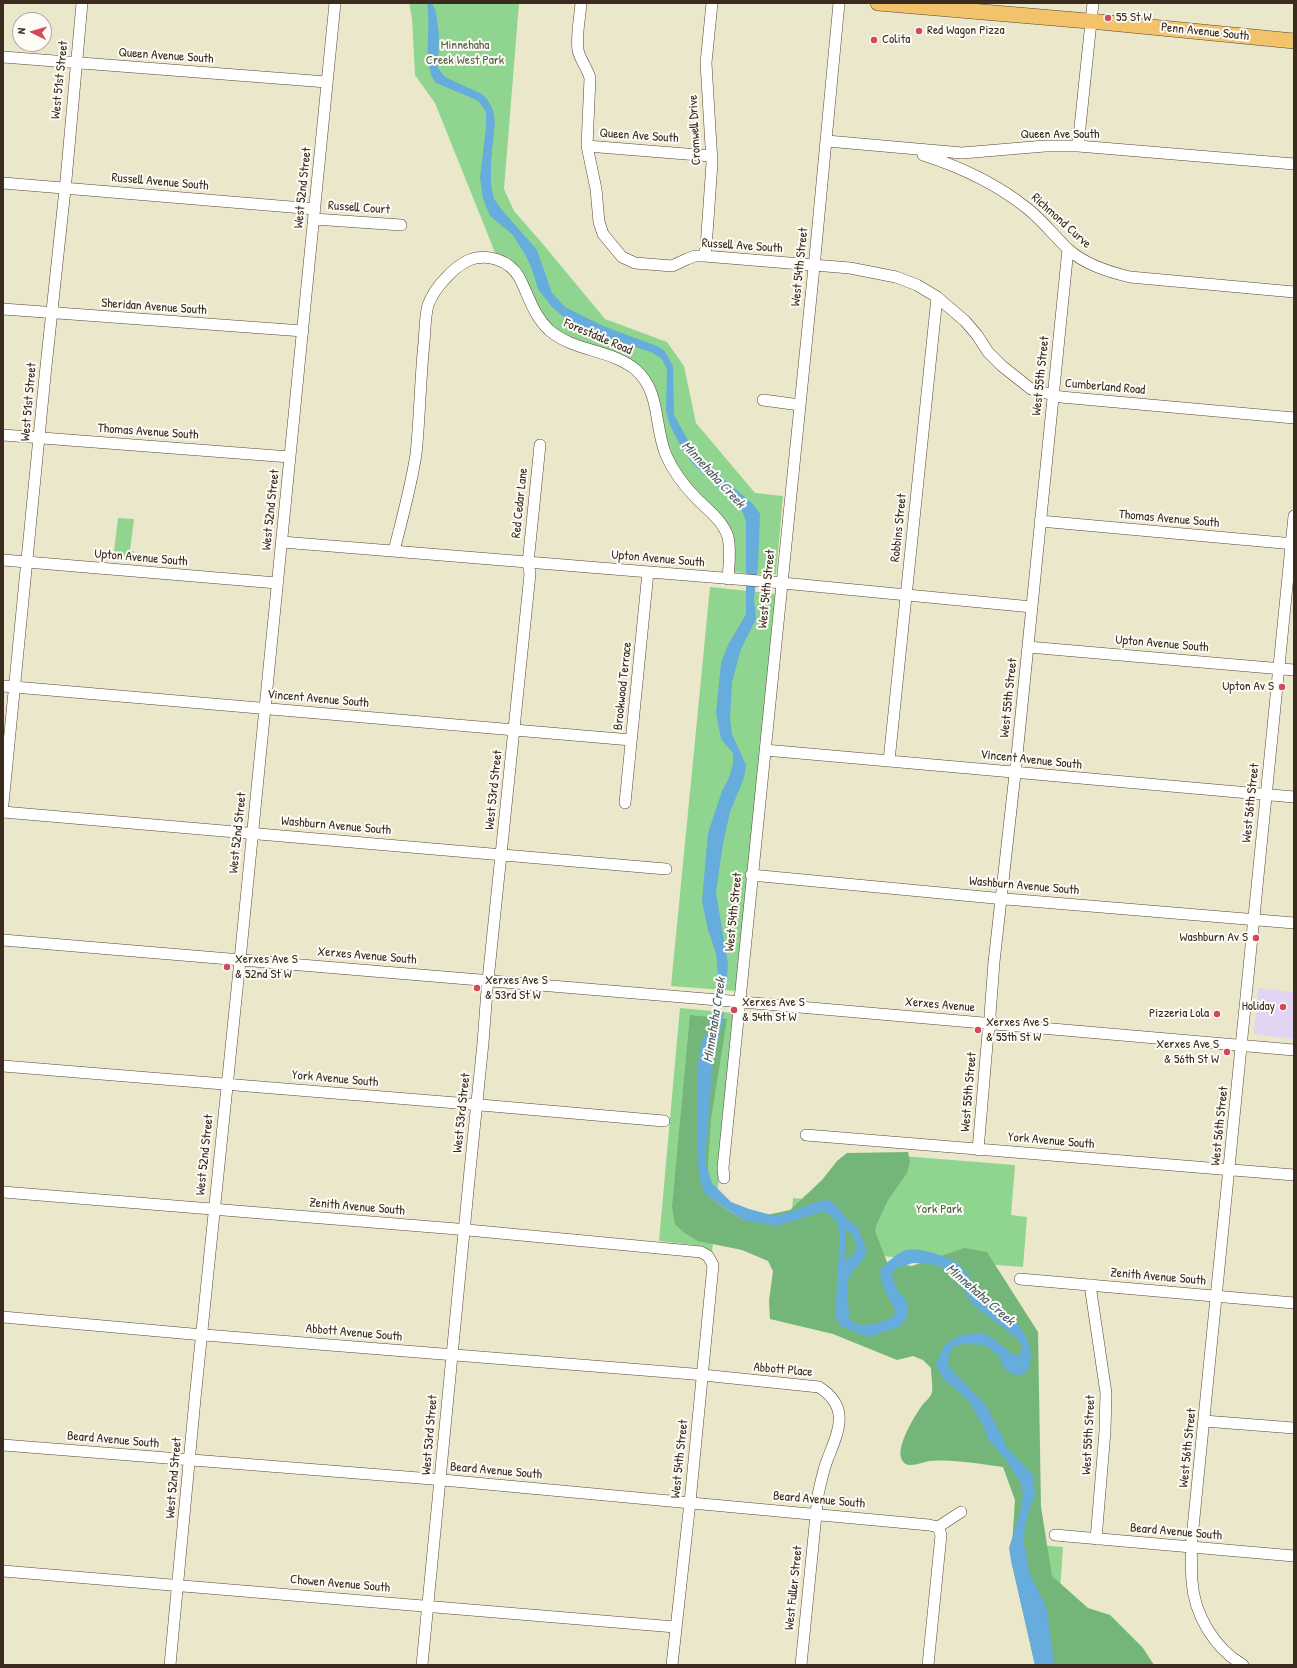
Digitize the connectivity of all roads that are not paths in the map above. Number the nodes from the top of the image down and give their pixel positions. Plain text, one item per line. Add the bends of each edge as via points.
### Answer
1 (82, 3) edge
2 (335, 3) edge
3 (581, 3) edge
4 (712, 3) edge
5 (839, 3) edge
6 (878, 3) edge
7 (1093, 3) edge
8 (1091, 21) junction
9 (1294, 41) edge
10 (3, 57) edge
11 (76, 64) junction
12 (327, 82) junction
13 (827, 141) junction
14 (588, 146) junction
15 (1078, 146) junction
16 (889, 147) junction
17 (711, 156) junction
18 (1294, 164) edge
19 (3, 183) edge
20 (65, 188) junction
21 (315, 214) junction
22 (401, 225) dead end
23 (1068, 249) junction
24 (704, 256) junction
25 (815, 265) junction
26 (1294, 292) edge
27 (937, 297) junction
28 (3, 309) edge
29 (52, 313) junction
30 (303, 331) junction
31 (1053, 395) junction
32 (762, 400) dead end
33 (800, 404) junction
34 (1294, 418) edge
35 (3, 435) edge
36 (39, 438) junction
37 (540, 445) dead end
38 (290, 457) junction
39 (1294, 516) edge
40 (1040, 521) junction
41 (282, 542) junction
42 (1293, 544) edge
43 (394, 551) junction
44 (3, 560) edge
45 (27, 562) junction
46 (528, 563) junction
47 (648, 572) junction
48 (733, 579) junction
49 (277, 583) junction
50 (782, 583) junction
51 (906, 595) junction
52 (1032, 607) junction
53 (1028, 647) junction
54 (1279, 669) junction
55 (1294, 670) edge
56 (3, 686) edge
57 (15, 687) junction
58 (265, 708) junction
59 (514, 730) junction
60 (632, 740) junction
61 (765, 750) junction
62 (889, 761) junction
63 (1016, 773) junction
64 (1266, 794) junction
65 (1294, 797) edge
66 (625, 803) dead end
67 (3, 804) edge
68 (3, 812) edge
69 (252, 833) junction
70 (501, 854) junction
71 (666, 869) dead end
72 (752, 875) junction
73 (1002, 898) junction
74 (1254, 920) junction
75 (1294, 923) edge
76 (3, 940) edge
77 (240, 960) junction
78 (488, 980) junction
79 (704, 1000) joint
80 (739, 1003) junction
81 (991, 1023) junction
82 (1242, 1045) junction
83 (1294, 1050) edge
84 (3, 1066) edge
85 (226, 1084) junction
86 (477, 1105) junction
87 (664, 1122) dead end
88 (806, 1135) dead end
89 (978, 1150) junction
90 (1229, 1170) junction
91 (1294, 1175) edge
92 (724, 1178) dead end
93 (3, 1192) edge
94 (214, 1209) junction
95 (464, 1230) junction
96 (708, 1256) joint
97 (1020, 1279) dead end
98 (1090, 1285) junction
99 (1217, 1296) junction
100 (1294, 1303) edge
101 (3, 1317) edge
102 (202, 1335) junction
103 (452, 1355) junction
104 (702, 1375) junction
105 (1204, 1421) junction
106 (1294, 1428) edge
107 (3, 1445) edge
108 (189, 1460) junction
109 (440, 1480) junction
110 (690, 1502) junction
111 (961, 1512) dead end
112 (816, 1513) junction
113 (938, 1527) junction
114 (1055, 1535) dead end
115 (1096, 1539) junction
116 (1191, 1548) junction
117 (1294, 1556) edge
118 (3, 1571) edge
119 (178, 1585) junction
120 (428, 1606) junction
121 (675, 1627) junction
122 (170, 1665) edge
123 (422, 1665) edge
124 (672, 1665) edge
125 (800, 1665) edge
126 (928, 1665) edge
127 (1243, 1665) edge

1 - 11 street, West 51st Street
2 - 12 street, West 52nd Street
3 - 14 street via 578,49 590,78
4 - 17 street, Cromwell Drive via 706,63
5 - 13 street, West 54th Street
6 - 8 main road, Penn Avenue South
7 - 8 street
8 - 9 main road, Penn Avenue South
8 - 15 street
10 - 11 street, Queen Avenue South
11 - 12 street, Queen Avenue South
11 - 20 street, West 51st Street
12 - 21 street, West 52nd Street
13 - 16 street, Queen Ave South
13 - 25 street, West 54th Street
14 - 17 street, Queen Ave South
14 - 24 street, Russell Ave South via 599,222 603,234 622,257 635,263 672,266 695,256
15 - 16 street, Queen Ave South via 962,153
15 - 18 street, Queen Ave South
16 - 23 street, Richmond Curve via 949,164 977,176 1030,210
17 - 24 street, Cromwell Drive
19 - 20 street, Russell Avenue South
20 - 21 street, Russell Avenue South
20 - 29 street, West 51st Street
21 - 22 street, Russell Court
21 - 30 street, West 52nd Street
23 - 26 street, Richmond Curve via 1088,263 1130,277
23 - 31 street, West 55th Street
24 - 25 street, Russell Ave South
25 - 27 street, Cumberland Road via 850,268 896,277 917,285
25 - 33 street, West 54th Street
27 - 31 street, Cumberland Road via 965,321 1002,366 1031,389
27 - 51 street, Robbins Street
28 - 29 street, Sheridan Avenue South
29 - 30 street, Sheridan Avenue South
29 - 36 street, West 51st Street
30 - 38 street, West 52nd Street
31 - 34 street, Cumberland Road via 1061,398
31 - 40 street, West 55th Street
32 - 33 street
33 - 50 street, West 54th Street
35 - 36 street, Thomas Avenue South
36 - 38 street, Thomas Avenue South
36 - 45 street, West 51st Street
37 - 46 street, Red Cedar Lane
38 - 41 street, West 52nd Street
39 - 42 street, West 56th Street
40 - 42 street, Thomas Avenue South
40 - 52 street, West 55th Street
41 - 43 street, Upton Avenue South
41 - 49 street, West 52nd Street
42 - 54 street, West 56th Street
43 - 46 street, Upton Avenue South
43 - 48 street, Forestdale Road via 416,454 428,306 445,278 462,264 479,257 504,262 511,268 519,277 530,305 551,332 567,342 625,362 645,381 656,406 660,438 666,456 685,487 721,523 727,535
44 - 45 street, Upton Avenue South
45 - 49 street, Upton Avenue South
45 - 57 street, West 51st Street
46 - 47 street, Upton Avenue South
46 - 59 street, West 53rd Street via 530,574
47 - 48 street, Upton Avenue South
47 - 60 street, Brookwood Terrace
48 - 50 street, Upton Avenue South
49 - 58 street, West 52nd Street
50 - 51 street, Upton Avenue South
50 - 61 street, West 54th Street
51 - 52 street, Upton Avenue South
51 - 62 street, Robbins Street
52 - 53 street, West 55th Street
53 - 54 street, Upton Avenue South
53 - 63 street, West 55th Street
54 - 55 street, Upton Avenue South
54 - 64 street, West 56th Street
56 - 57 street, Vincent Avenue South
57 - 58 street, Vincent Avenue South
57 - 67 street, West 51st Street
58 - 59 street, Vincent Avenue South
58 - 69 street, West 52nd Street
59 - 60 street, Vincent Avenue South
59 - 70 street, West 53rd Street
60 - 66 street, Brookwood Terrace
61 - 62 street, Vincent Avenue South
61 - 72 street, West 54th Street
62 - 63 street, Vincent Avenue South
63 - 64 street, Vincent Avenue South
63 - 73 street, West 55th Street
64 - 65 street, Vincent Avenue South
64 - 74 street, West 56th Street
68 - 69 street, Washburn Avenue South
69 - 70 street, Washburn Avenue South
69 - 77 street, West 52nd Street
70 - 71 street, Washburn Avenue South
70 - 78 street, West 53rd Street
72 - 73 street, Washburn Avenue South
72 - 80 street, West 54th Street
73 - 74 street, Washburn Avenue South
73 - 81 street, West 55th Street via 994,962
74 - 75 street, Washburn Avenue South
74 - 82 street, West 56th Street
76 - 77 street, Xerxes Avenue South
77 - 78 street, Xerxes Avenue South
77 - 85 street, West 52nd Street
78 - 79 street, Xerxes Avenue South
78 - 86 street, West 53rd Street
79 - 80 street, Xerxes Avenue
80 - 81 street, Xerxes Avenue
80 - 92 street, West 54th Street
81 - 82 street, Xerxes Avenue
81 - 89 street, West 55th Street
82 - 83 street, Xerxes Avenue
82 - 90 street, West 56th Street
84 - 85 street, York Avenue South
85 - 86 street, York Avenue South
85 - 94 street, West 52nd Street
86 - 87 street, York Avenue South
86 - 95 street, West 53rd Street
88 - 89 street, York Avenue South
89 - 90 street, York Avenue South
90 - 91 street, York Avenue South
90 - 99 street, West 56th Street
93 - 94 street, Zenith Avenue South
94 - 95 street, Zenith Avenue South
94 - 102 street, West 52nd Street
95 - 96 street, Zenith Avenue South via 702,1252
95 - 103 street, West 53rd Street
96 - 104 street, West 54th Street via 713,1265
97 - 98 street, Zenith Avenue South
98 - 99 street, Zenith Avenue South
98 - 115 street, West 55th Street via 1106,1393
99 - 100 street, Zenith Avenue South
99 - 105 street, West 56th Street
101 - 102 street, Abbott Avenue South
102 - 103 street, Abbott Avenue South
102 - 108 street, West 52nd Street
103 - 104 street, Abbott Avenue South
103 - 109 street, West 53rd Street
104 - 110 street, West 54th Street
104 - 112 street, Abbott Place via 819,1387 834,1399 840,1417 838,1431 822,1476
105 - 106 street
105 - 116 street, West 56th Street
107 - 108 street, Beard Avenue South
108 - 109 street, Beard Avenue South
108 - 119 street, West 52nd Street
109 - 110 street, Beard Avenue South
109 - 120 street, West 53rd Street
110 - 112 street, Beard Avenue South
110 - 121 street, West 54th Street
111 - 113 street
112 - 113 street, Beard Avenue South
112 - 125 street, West Fuller Street
113 - 126 street via 941,1535
114 - 115 street, Beard Avenue South
115 - 116 street, Beard Avenue South
116 - 117 street, Beard Avenue South
116 - 127 street via 1192,1581 1201,1618 1224,1651
118 - 119 street, Chowen Avenue South
119 - 120 street, Chowen Avenue South
119 - 122 street, West 52nd Street
120 - 121 street, Chowen Avenue South
120 - 123 street, West 53rd Street
121 - 124 street, West 54th Street

